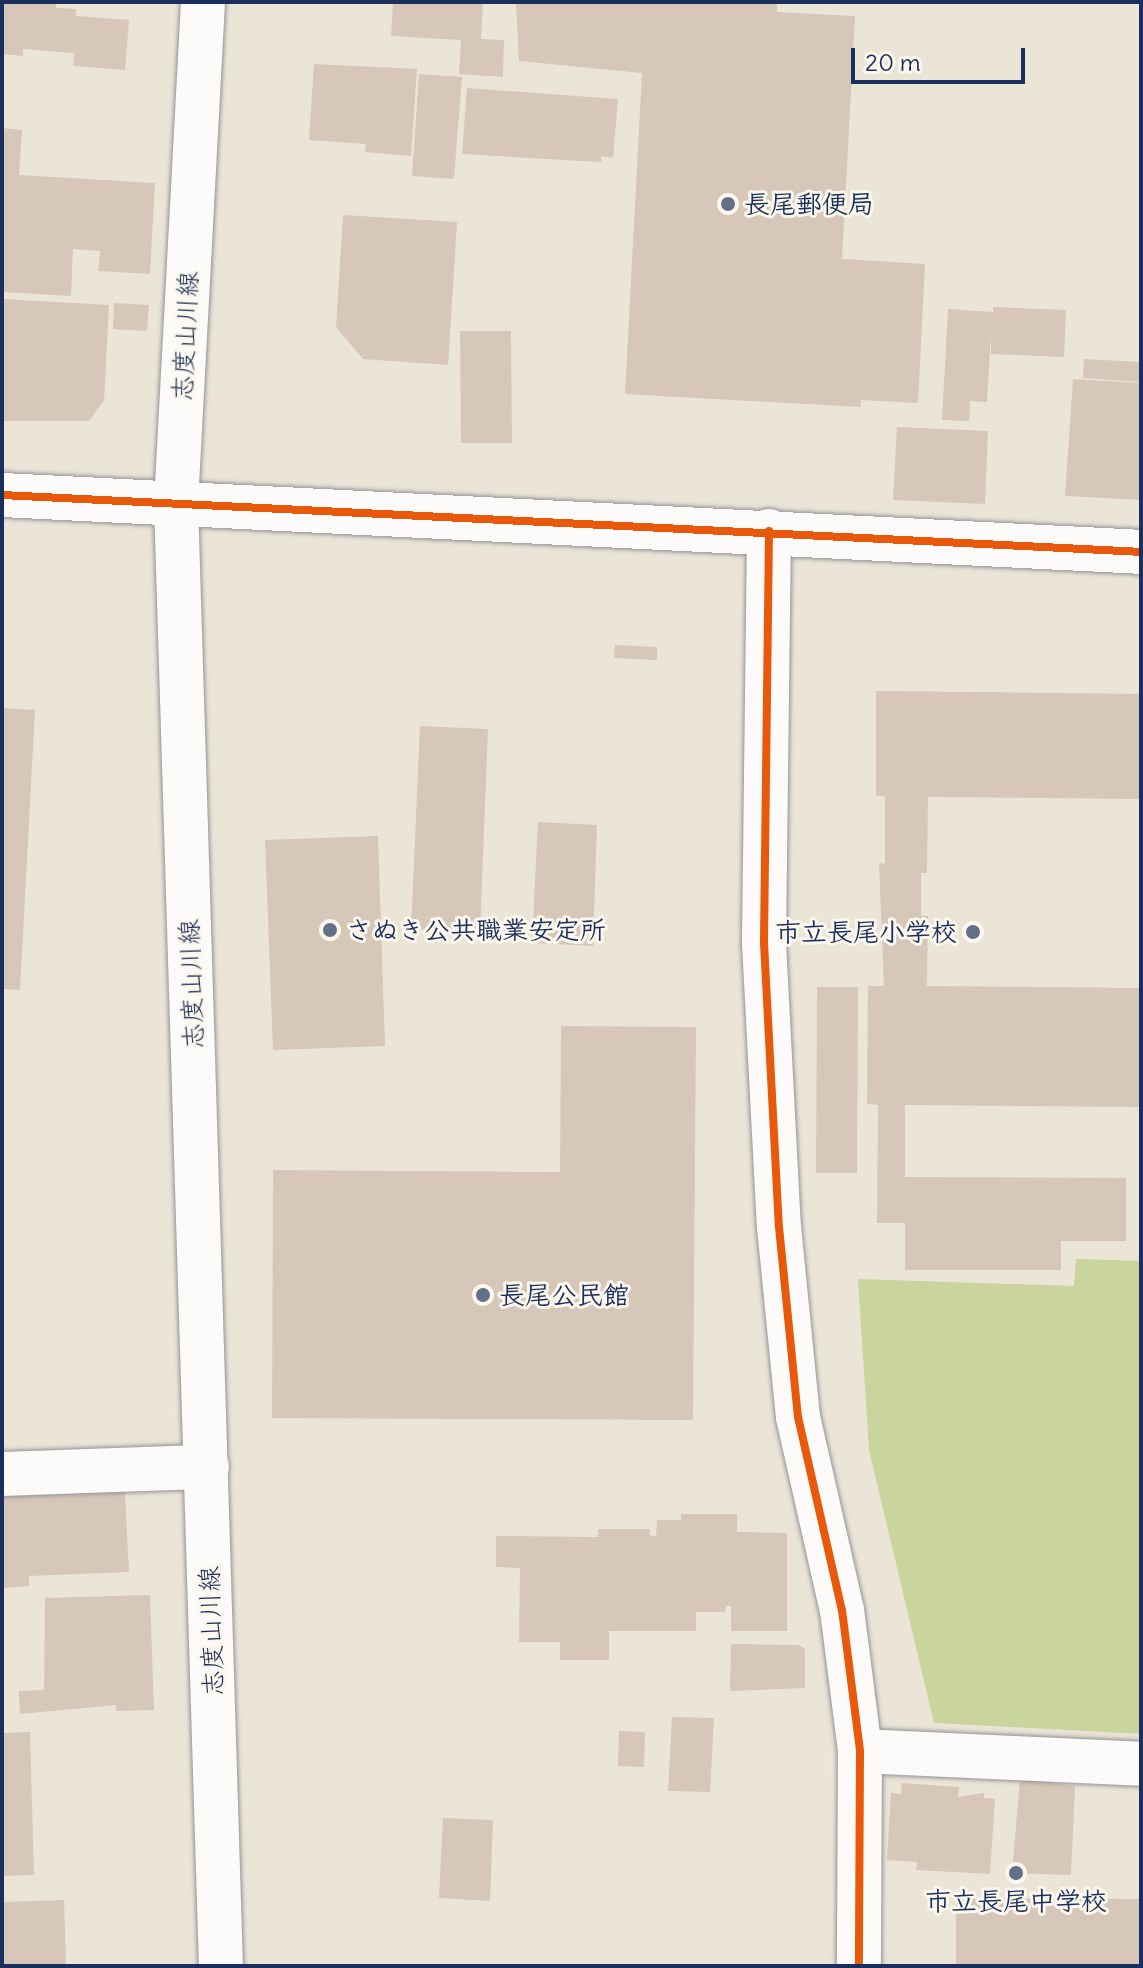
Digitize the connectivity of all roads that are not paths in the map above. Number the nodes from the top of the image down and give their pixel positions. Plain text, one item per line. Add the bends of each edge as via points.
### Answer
1 (203, 2) edge
2 (2, 495) edge
3 (176, 503) junction
4 (769, 531) junction
5 (1141, 552) edge
6 (207, 1467) junction
7 (2, 1474) edge
8 (860, 1751) junction
9 (1141, 1764) edge
10 (221, 1966) edge
11 (859, 1966) edge

1 - 3 street, 志度山川線
2 - 3 street
3 - 4 street
3 - 6 street, 志度山川線
4 - 5 street
4 - 8 street via 764,943 779,1227 798,1417 842,1610
6 - 7 street
6 - 10 street, 志度山川線
8 - 9 street
8 - 11 street

